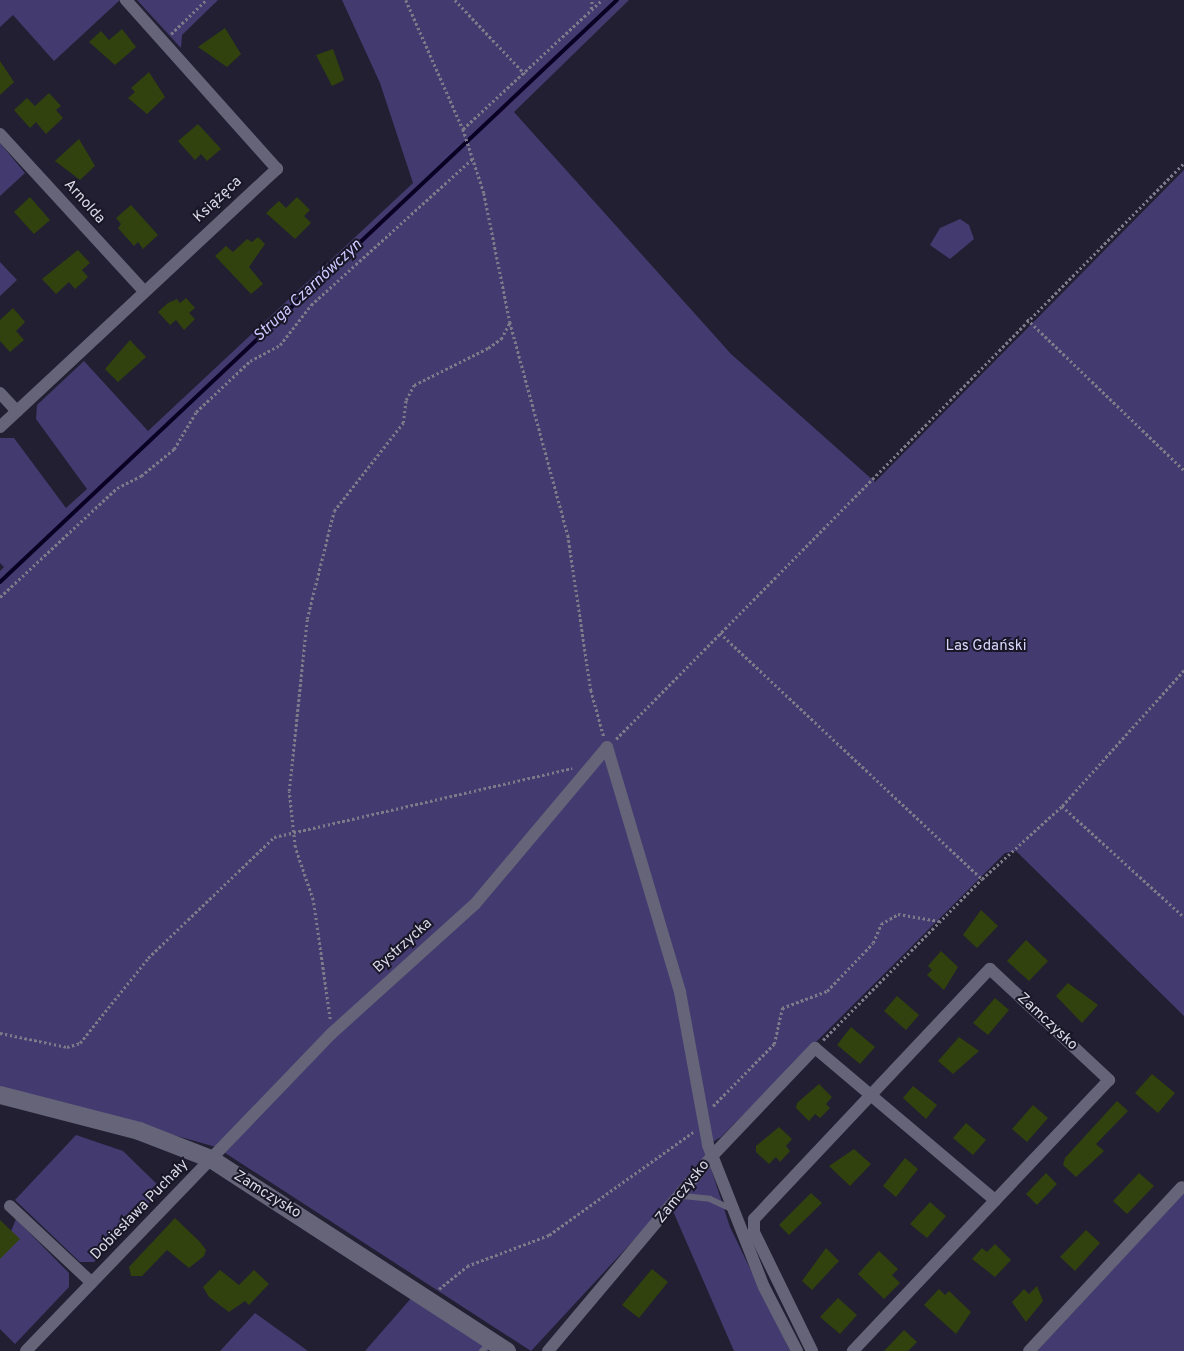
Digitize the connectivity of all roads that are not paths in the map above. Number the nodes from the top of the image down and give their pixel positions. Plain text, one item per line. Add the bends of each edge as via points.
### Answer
1 (126, 0) edge
2 (0, 134) edge
3 (144, 291) junction
4 (0, 393) edge
5 (17, 411) junction
6 (0, 427) edge
7 (0, 1095) edge
8 (870, 1095) junction
9 (713, 1155) junction
10 (211, 1159) junction
11 (1182, 1187) dead end
12 (683, 1196) junction
13 (996, 1200) junction
14 (10, 1206) dead end
15 (731, 1209) junction
16 (92, 1283) junction
17 (487, 1346) edge
18 (26, 1351) edge
19 (507, 1351) edge
20 (548, 1351) edge
21 (797, 1351) edge
22 (812, 1351) edge
23 (853, 1351) edge
24 (1029, 1351) edge

1 - 3 street, Książęca via 277,168
2 - 3 street, Arnolda
3 - 5 street, Książęca
4 - 5 street
5 - 6 street, Książęca
7 - 10 street, Zamczysko via 139,1131
8 - 9 street, Zamczysko via 814,1048
8 - 13 street
8 - 13 street, Zamczysko via 990,970 1110,1080
8 - 22 street, Zamczysko via 753,1222
9 - 10 street, Bystrzycka via 680,992 607,747 475,904 331,1034
9 - 12 street, Zamczysko
9 - 15 street
10 - 16 street, Dobiesława Puchały
10 - 17 street, Zamczysko
11 - 24 street
12 - 15 lane via 710,1200
12 - 20 street, Zamczysko
13 - 23 street, Zamczysko
14 - 16 street, Dobiesława Puchały
15 - 21 street
16 - 18 street, Dobiesława Puchały
17 - 19 street, Zamczysko

